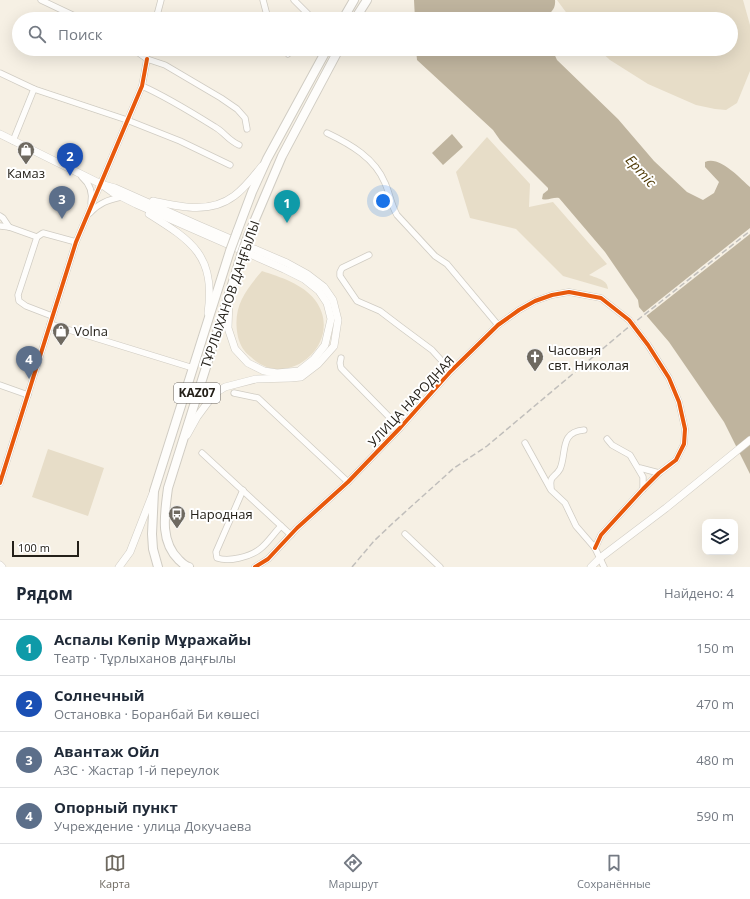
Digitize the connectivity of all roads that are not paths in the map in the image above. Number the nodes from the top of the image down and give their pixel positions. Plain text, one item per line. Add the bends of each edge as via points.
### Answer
1 (42, 0) edge
2 (161, 0) edge
3 (263, 0) edge
4 (294, 0) edge
5 (354, 0) edge
6 (367, 0) edge
7 (67, 12) edge
8 (158, 12) edge
9 (266, 12) edge
10 (306, 12) edge
11 (347, 12) edge
12 (359, 12) edge
13 (323, 56) edge
14 (335, 56) edge
15 (148, 58) joint
16 (0, 73) edge
17 (142, 86) junction
18 (34, 89) junction
19 (127, 120) junction
20 (247, 129) dead end
21 (327, 133) dead end
22 (0, 134) edge
23 (13, 140) junction
24 (240, 145) dead end
25 (267, 159) junction
26 (230, 166) dead end
27 (77, 172) junction
28 (101, 184) junction
29 (121, 197) junction
30 (137, 201) junction
31 (0, 216) edge
32 (87, 216) junction
33 (0, 226) edge
34 (9, 227) junction
35 (37, 237) junction
36 (76, 242) junction
37 (369, 255) dead end
38 (230, 290) junction
39 (52, 316) junction
40 (50, 324) junction
41 (498, 325) junction
42 (205, 329) junction
43 (340, 358) dead end
44 (193, 368) junction
45 (451, 371) junction
46 (290, 375) junction
47 (0, 385) edge
48 (234, 393) dead end
49 (28, 395) junction
50 (400, 428) junction
51 (584, 430) dead end
52 (607, 439) dead end
53 (750, 440) edge
54 (525, 443) dead end
55 (181, 444) junction
56 (202, 453) dead end
57 (640, 468) junction
58 (659, 473) junction
59 (348, 482) junction
60 (0, 483) edge
61 (643, 489) junction
62 (243, 490) junction
63 (551, 490) junction
64 (154, 491) junction
65 (281, 526) junction
66 (405, 534) dead end
67 (291, 535) junction
68 (595, 548) junction
69 (600, 558) junction
70 (268, 559) junction
71 (119, 567) edge
72 (158, 567) edge
73 (189, 567) edge
74 (254, 567) edge
75 (266, 567) edge
76 (440, 567) edge
77 (592, 567) edge
78 (604, 567) edge

1 - 7 street
2 - 8 street
3 - 9 street
4 - 10 street
5 - 11 highway
6 - 12 highway
13 - 25 highway, ТҰРЛЫХАНОВ ДАҢҒЫЛЫ / KAZ07
14 - 38 highway, ТҰРЛЫХАНОВ ДАҢҒЫЛЫ / KAZ07, bridge via 282,156 248,236
15 - 17 street
15 - 20 street via 165,65 237,109 245,118
16 - 18 street
17 - 19 street
17 - 24 street via 217,128 230,141
18 - 19 street
18 - 23 street
19 - 26 street via 180,141
19 - 28 street
21 - 41 street via 350,144 375,165 384,179 397,215 435,256 447,264
22 - 23 main road
23 - 27 main road
25 - 30 main road via 235,196 220,205 181,208
25 - 42 highway, ТҰРЛЫХАНОВ ДАҢҒЫЛЫ / KAZ07, bridge via 230,251
27 - 28 main road
27 - 32 street via 87,181 90,188 91,200
28 - 29 main road
28 - 30 main road via 115,188
28 - 32 street
29 - 30 main road
29 - 32 street via 107,200
30 - 42 main road via 144,211 193,245 202,258 209,286
30 - 46 main road via 287,263 324,287 333,300 338,320 334,346 318,364 301,377
31 - 34 street
32 - 36 street
33 - 34 street
34 - 35 street
35 - 36 street via 43,233
35 - 39 street via 18,299 26,306
36 - 39 street
37 - 45 street via 342,268 340,272 340,276 357,301 380,311 432,350
38 - 46 main road via 228,328 235,349 248,363 264,371
38 - 55 highway, ТҰРЛЫХАНОВ ДАҢҒЫЛЫ / KAZ07
39 - 40 street
40 - 44 street
40 - 49 street
41 - 45 street, УЛИЦА НАРОДНАЯ
41 - 58 street, УЛИЦА НАРОДНАЯ via 535,301 569,292 601,298 629,320 669,378 679,402 685,429 684,444 676,460
42 - 44 highway, ТҰРЛЫХАНОВ ДАҢҒЫЛЫ / KAZ07
43 - 50 street via 341,368
44 - 64 highway, ТҰРЛЫХАНОВ ДАҢҒЫЛЫ / KAZ07
45 - 50 street, УЛИЦА НАРОДНАЯ
46 - 55 main road via 256,379 225,387 214,394
47 - 49 street
48 - 59 street via 258,398
49 - 60 street
50 - 59 street, УЛИЦА НАРОДНАЯ
51 - 63 street via 572,434 565,442 560,468 551,478
52 - 57 street via 612,445 626,451
53 - 69 main road
54 - 63 street
55 - 73 highway, ТҰРЛЫХАНОВ ДАҢҒЫЛЫ / KAZ07 via 168,488 164,518 165,532 174,556
56 - 62 street
57 - 58 street
57 - 61 street
58 - 61 street, УЛИЦА НАРОДНАЯ
59 - 67 street, УЛИЦА НАРОДНАЯ
61 - 68 street, УЛИЦА НАРОДНАЯ via 601,535
62 - 65 street
62 - 65 street via 216,552 217,558 222,560 249,555 260,549
63 - 68 street via 565,503 576,526
64 - 71 main road via 130,552
64 - 72 highway, ТҰРЛЫХАНОВ ДАҢҒЫЛЫ / KAZ07 via 152,534
65 - 67 street
66 - 76 street
67 - 70 street, УЛИЦА НАРОДНАЯ
68 - 69 street
69 - 77 main road
69 - 78 street
70 - 74 street, УЛИЦА НАРОДНАЯ
70 - 75 street

